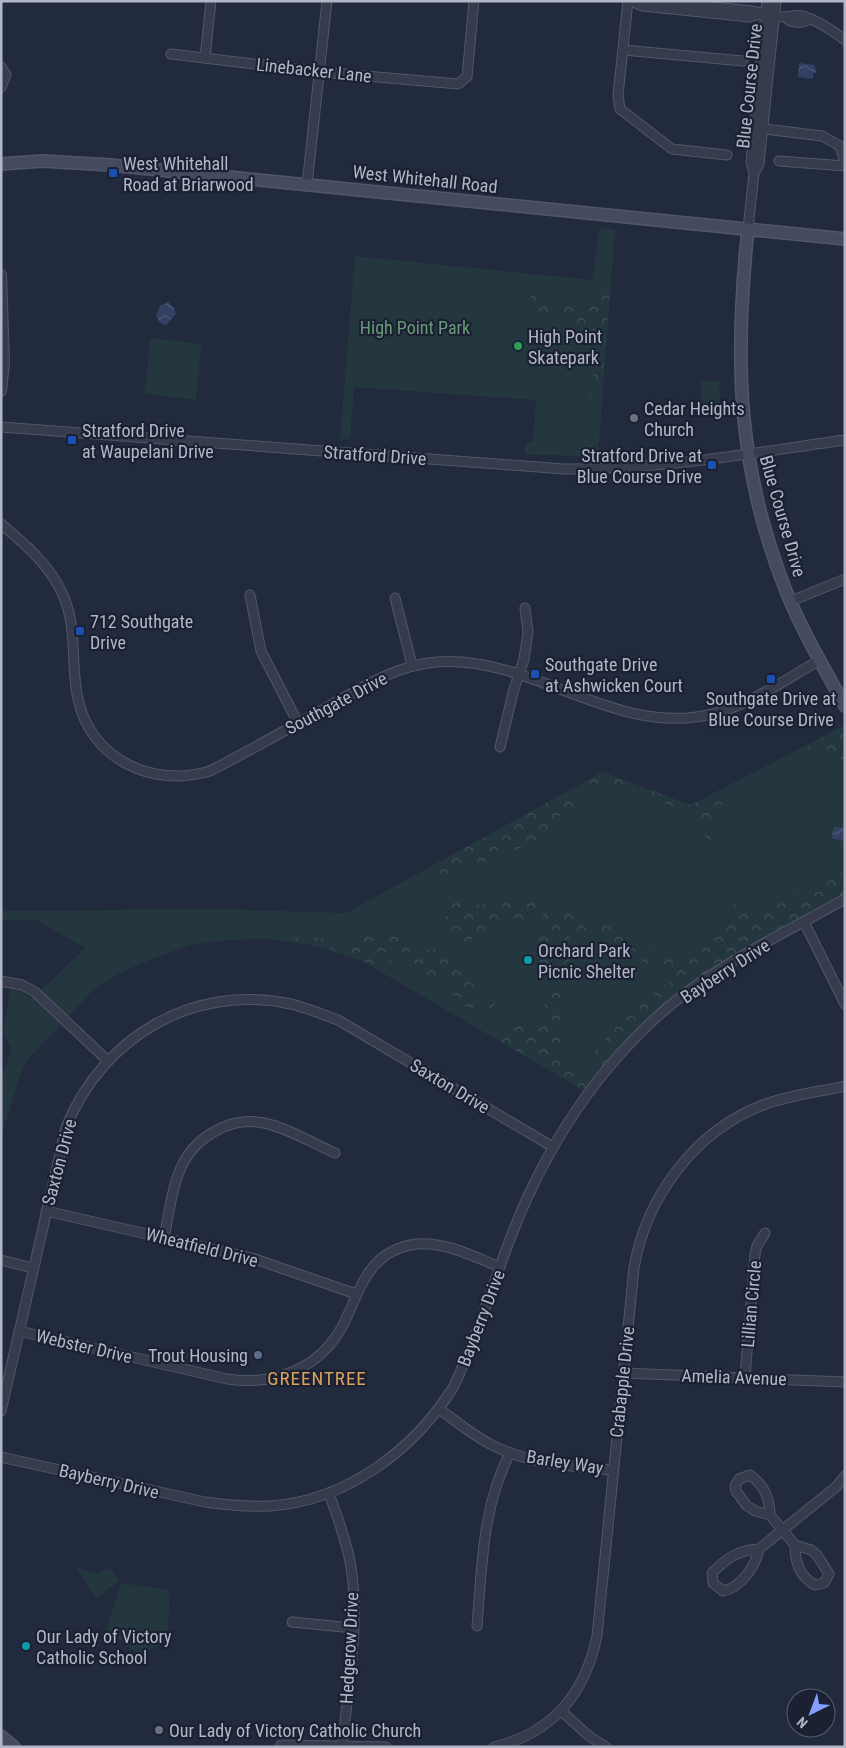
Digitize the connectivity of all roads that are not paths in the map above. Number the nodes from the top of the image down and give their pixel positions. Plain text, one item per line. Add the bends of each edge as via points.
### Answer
1 (211, 1) edge
2 (327, 1) edge
3 (474, 1) edge
4 (629, 1) edge
5 (636, 1) edge
6 (655, 1) edge
7 (767, 1) edge
8 (776, 1) edge
9 (767, 15) junction
10 (845, 40) edge
11 (622, 50) junction
12 (171, 54) dead end
13 (205, 58) junction
14 (743, 62) dead end
15 (1, 67) edge
16 (320, 72) junction
17 (1, 87) edge
18 (759, 129) junction
19 (727, 155) dead end
20 (779, 161) dead end
21 (845, 162) edge
22 (1, 164) edge
23 (845, 166) edge
24 (307, 184) junction
25 (748, 229) junction
26 (845, 239) edge
27 (1, 275) edge
28 (1, 391) edge
29 (1, 426) edge
30 (845, 440) edge
31 (748, 453) junction
32 (1, 524) edge
33 (845, 578) edge
34 (250, 595) dead end
35 (395, 598) dead end
36 (791, 601) junction
37 (525, 608) dead end
38 (820, 660) junction
39 (410, 666) junction
40 (520, 675) junction
41 (845, 706) edge
42 (298, 723) junction
43 (500, 747) dead end
44 (845, 899) edge
45 (804, 922) junction
46 (1, 981) edge
47 (845, 1004) edge
48 (107, 1060) junction
49 (845, 1086) edge
50 (554, 1147) junction
51 (335, 1153) dead end
52 (46, 1210) junction
53 (765, 1233) dead end
54 (164, 1237) junction
55 (1, 1260) edge
56 (500, 1267) junction
57 (33, 1268) junction
58 (356, 1294) junction
59 (19, 1331) junction
60 (622, 1373) junction
61 (745, 1377) junction
62 (845, 1382) edge
63 (2, 1395) edge
64 (439, 1409) junction
65 (1, 1411) edge
66 (510, 1453) junction
67 (1, 1457) edge
68 (613, 1470) junction
69 (845, 1476) edge
70 (329, 1493) junction
71 (770, 1515) junction
72 (782, 1530) junction
73 (795, 1545) junction
74 (759, 1549) junction
75 (292, 1622) dead end
76 (477, 1626) dead end
77 (354, 1628) junction
78 (561, 1711) junction
79 (1, 1736) edge
80 (281, 1745) dead end
81 (342, 1746) edge
82 (14, 1747) edge
83 (386, 1747) edge
84 (494, 1747) edge
85 (606, 1747) edge

1 - 13 street
2 - 16 street
3 - 16 street, Linebacker Lane via 467,77 458,84
4 - 5 street
4 - 11 street
5 - 9 street via 651,7 750,17
6 - 9 street
7 - 9 street, Blue Course Drive
8 - 9 street, Blue Course Drive
9 - 10 street via 804,16
9 - 18 street, Blue Course Drive
11 - 14 street
11 - 19 street via 618,101 623,112 672,149
12 - 13 street, Linebacker Lane
13 - 16 street, Linebacker Lane
15 - 17 street via 6,74
16 - 24 street
18 - 21 street via 822,136 840,146
18 - 25 street, Blue Course Drive via 759,164 754,173
20 - 23 street
22 - 24 main road, West Whitehall Road via 76,162
24 - 25 main road, West Whitehall Road
25 - 26 main road, West Whitehall Road
25 - 31 main road, Blue Course Drive via 739,346 741,404
27 - 28 street via 4,362
29 - 31 street, Stratford Drive via 564,469 609,470
30 - 31 street, Stratford Drive
31 - 36 main road, Blue Course Drive via 768,538
32 - 42 street, Southgate Drive via 33,552 63,595 73,628 75,682 84,719 99,743 117,759 153,775 196,776
33 - 36 street
34 - 42 street via 261,651
35 - 39 street
36 - 38 main road, Blue Course Drive
37 - 40 street via 527,640
38 - 40 street, Southgate Drive via 731,708 695,718 666,720 627,713
38 - 41 main road, Blue Course Drive
39 - 40 street, Southgate Drive via 436,662 470,663
39 - 42 street, Southgate Drive via 371,682
40 - 43 street
44 - 45 street, Bayberry Drive
45 - 47 street
45 - 50 street, Bayberry Drive via 722,968 659,1016 619,1055 570,1119
46 - 48 street via 22,985 35,992
48 - 50 street, Saxton Drive via 154,1024 200,1006 248,1000 291,1004 338,1020
48 - 52 street, Saxton Drive via 86,1087 66,1127
49 - 60 street, Crabapple Drive via 779,1100 749,1111 712,1134 679,1167 660,1194 640,1241
50 - 56 street, Bayberry Drive via 530,1192
51 - 54 street via 265,1124 242,1122 216,1130 190,1151 179,1171
52 - 54 street, Wheatfield Drive
52 - 57 street, Saxton Drive
53 - 61 street, Lillian Circle via 756,1250
54 - 58 street, Wheatfield Drive via 252,1258
55 - 57 street
56 - 58 street, Webster Drive via 440,1246 416,1244 382,1259 371,1269
56 - 64 street, Bayberry Drive via 464,1366
57 - 59 street, Saxton Drive
58 - 59 street, Webster Drive via 342,1327 320,1355 298,1370 271,1380 227,1379
59 - 63 street, Saxton Drive
60 - 61 street, Amelia Avenue
60 - 68 street, Crabapple Drive
61 - 62 street, Amelia Avenue
63 - 65 street, Saxton Drive
64 - 66 street, Barley Way via 465,1429
64 - 70 street, Bayberry Drive via 403,1448 382,1464
66 - 68 street, Barley Way via 534,1460
66 - 76 street via 498,1480 485,1530
67 - 70 street, Bayberry Drive via 205,1502 239,1506 271,1506
68 - 78 street, Crabapple Drive via 597,1636 585,1677
69 - 72 street
70 - 77 street, Hedgerow Drive via 351,1566
71 - 71 street via 767,1494 756,1479 750,1475 739,1479 736,1491 746,1505
71 - 72 street
72 - 73 street
72 - 74 street
73 - 73 street via 796,1564 801,1572 815,1585 824,1583 829,1574 825,1564 811,1550
74 - 74 street via 743,1550 729,1558 712,1573 713,1583 723,1591 734,1584 754,1565
75 - 77 street
77 - 81 street, Hedgerow Drive
78 - 84 street, Crabapple Drive via 528,1736
78 - 85 street via 588,1736
79 - 82 main road
80 - 81 street
81 - 83 street

